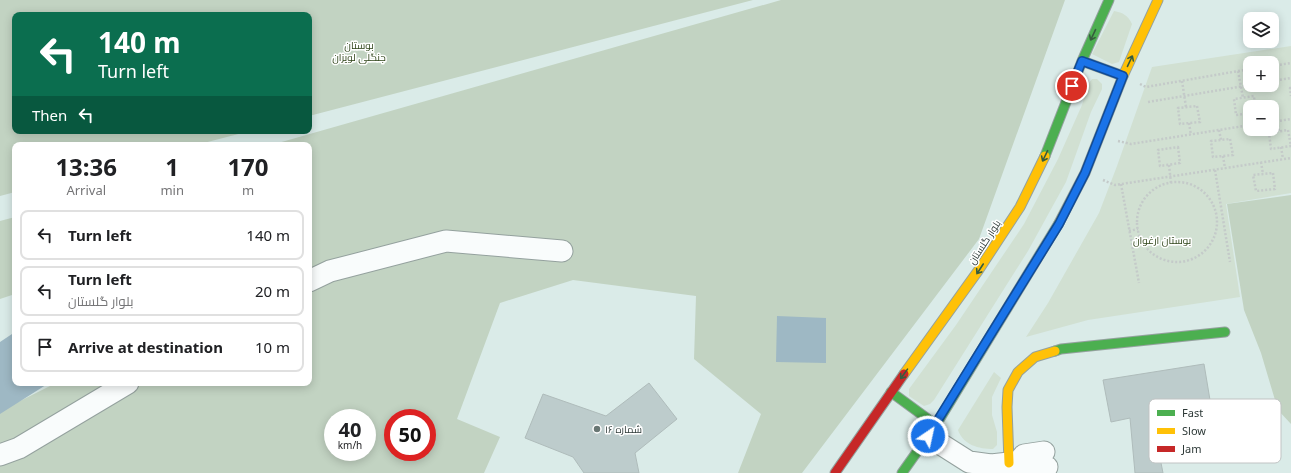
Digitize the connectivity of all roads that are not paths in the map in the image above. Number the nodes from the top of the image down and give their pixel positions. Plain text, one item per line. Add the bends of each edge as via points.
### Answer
1 (1109, 0) edge
2 (1158, 0) edge
3 (1082, 61) junction
4 (1123, 76) junction
5 (562, 251) dead end
6 (312, 280) edge
7 (1225, 332) dead end
8 (123, 386) edge
9 (891, 392) junction
10 (932, 430) junction
11 (0, 455) edge
12 (1045, 459) dead end
13 (1013, 462) junction
14 (835, 473) edge
15 (902, 473) edge

1 -> 3 main road, بلوار گلستان
4 -> 2 main road
3 - 4 main road
3 -> 9 main road, بلوار گلستان via 1047,151 1020,207 978,271
4 - 10 main road via 1085,173 1059,224
5 - 6 street via 446,241 330,271
7 - 13 main road via 1061,349 1035,357 1018,372 1008,390 1007,407
8 - 11 street via 19,448
9 - 10 main road
9 - 14 main road, بلوار گلستان
10 - 13 street via 969,462 991,465
10 - 15 main road
12 - 13 street via 1024,455

